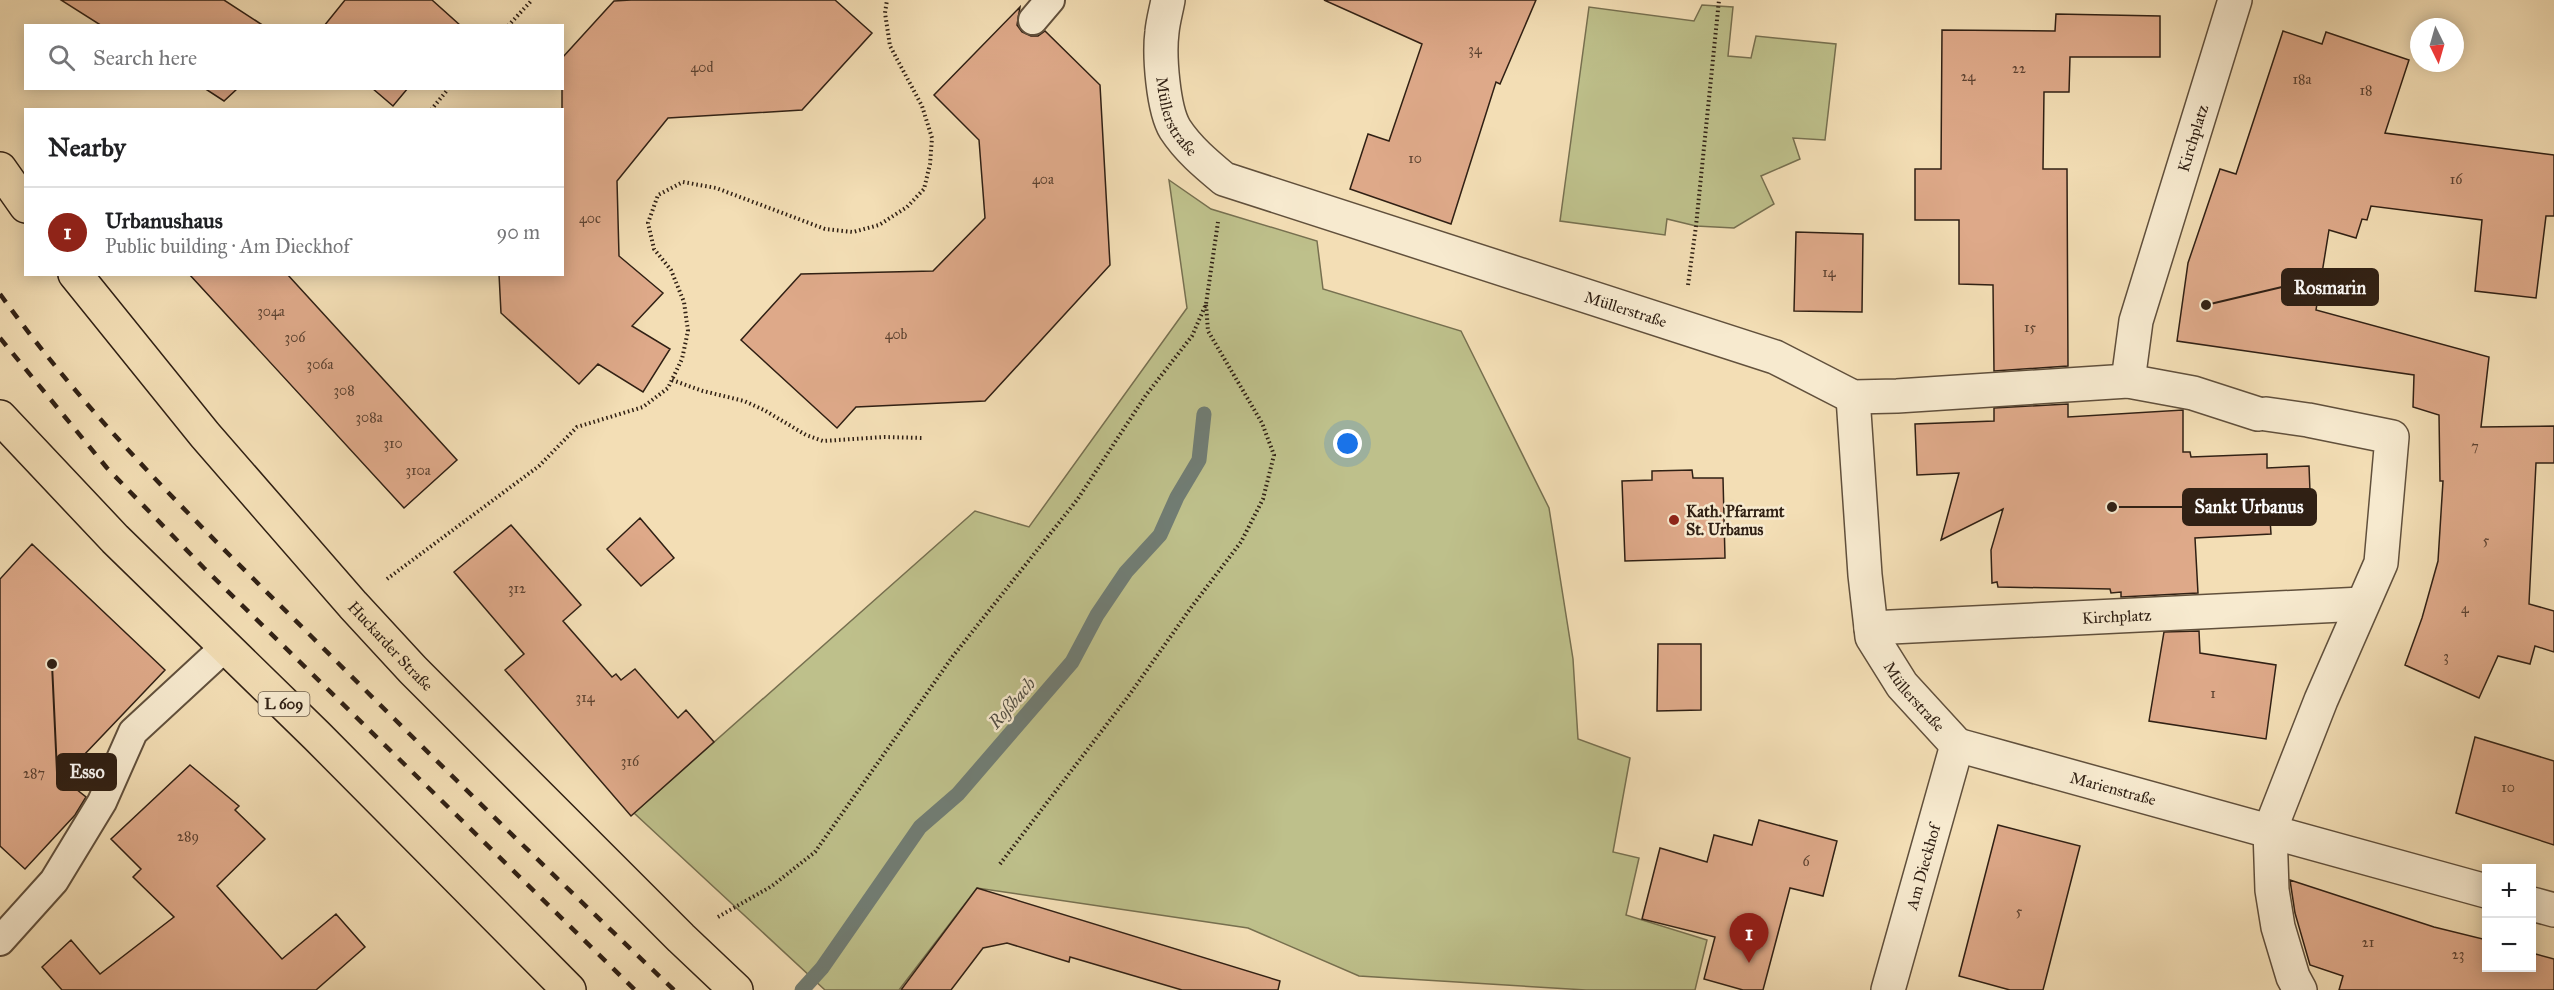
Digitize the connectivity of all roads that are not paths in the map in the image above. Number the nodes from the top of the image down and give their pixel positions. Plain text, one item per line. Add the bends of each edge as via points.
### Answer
1 (1168, 0) edge
2 (2235, 0) edge
3 (0, 169) edge
4 (24, 203) edge
5 (77, 276) edge
6 (2128, 381) junction
7 (1853, 397) junction
8 (0, 417) edge
9 (2362, 604) junction
10 (1871, 628) junction
11 (225, 647) junction
12 (1957, 745) junction
13 (2270, 830) junction
14 (2482, 890) edge
15 (2536, 905) edge
16 (2554, 910) edge
17 (0, 941) edge
18 (569, 990) edge
19 (736, 990) edge
20 (1888, 990) edge
21 (2300, 990) edge

1 - 7 street, Müllerstraße via 1162,68 1174,127 1198,157 1224,179 1775,357
2 - 6 street, Kirchplatz via 2136,321
3 - 4 main road
5 - 19 main road, Huckarder Straße via 205,435 413,670
6 - 7 street
6 - 9 street via 2193,393 2262,414 2392,437 2381,563
7 - 10 street, Müllerstraße
8 - 11 main road, L 609 via 115,539
9 - 10 street, Kirchplatz
9 - 13 street
10 - 12 street, Müllerstraße via 1872,638 1902,685
11 - 17 lane via 133,732 102,802 54,881
11 - 18 main road, L 609
12 - 13 street, Marienstraße
12 - 20 street, Am Dieckhof
13 - 14 street, Marienstraße
13 - 21 street via 2278,927
15 - 16 street

